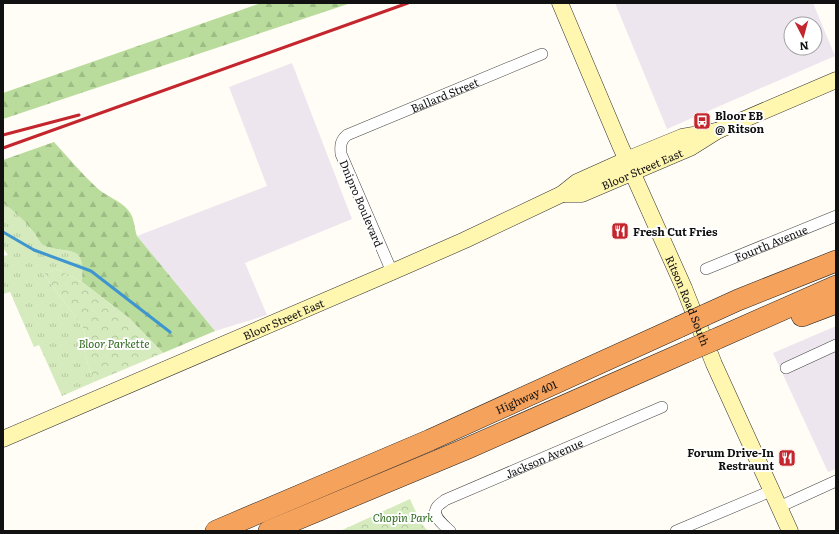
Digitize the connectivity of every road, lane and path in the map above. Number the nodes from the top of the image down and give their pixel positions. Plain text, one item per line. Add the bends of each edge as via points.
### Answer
1 (560, 3) edge
2 (542, 54) dead end
3 (836, 80) edge
4 (347, 135) joint
5 (629, 166) junction
6 (836, 216) edge
7 (836, 250) edge
8 (836, 261) edge
9 (706, 269) dead end
10 (392, 272) junction
11 (836, 286) edge
12 (738, 300) junction
13 (836, 303) edge
14 (724, 335) junction
15 (836, 345) edge
16 (786, 368) dead end
17 (662, 407) dead end
18 (3, 439) edge
19 (836, 481) edge
20 (772, 491) junction
21 (779, 507) junction
22 (216, 531) edge
23 (269, 531) edge
24 (450, 531) edge
25 (676, 531) edge
26 (790, 531) edge

1 - 5 main road, Ritson Road South
2 - 4 street, Ballard Street
3 - 5 main road, Bloor Street East via 717,131 690,148
4 - 10 street, Dnipro Boulevard via 341,142 341,154
5 - 10 main road, Bloor Street East via 582,194 562,194
5 - 20 main road, Ritson Road South
6 - 9 street, Fourth Avenue
7 - 12 highway
8 - 12 highway, Highway 401
10 - 18 main road, Bloor Street East
11 - 14 highway
12 - 22 highway, Highway 401, bridge via 430,440
13 - 14 highway via 783,323
14 - 23 highway, bridge via 468,448
15 - 16 street
17 - 24 street, Jackson Avenue via 445,500 436,511 437,517
19 - 21 street
20 - 21 main road, Ritson Road South
20 - 25 street
21 - 26 main road, Ritson Road South

